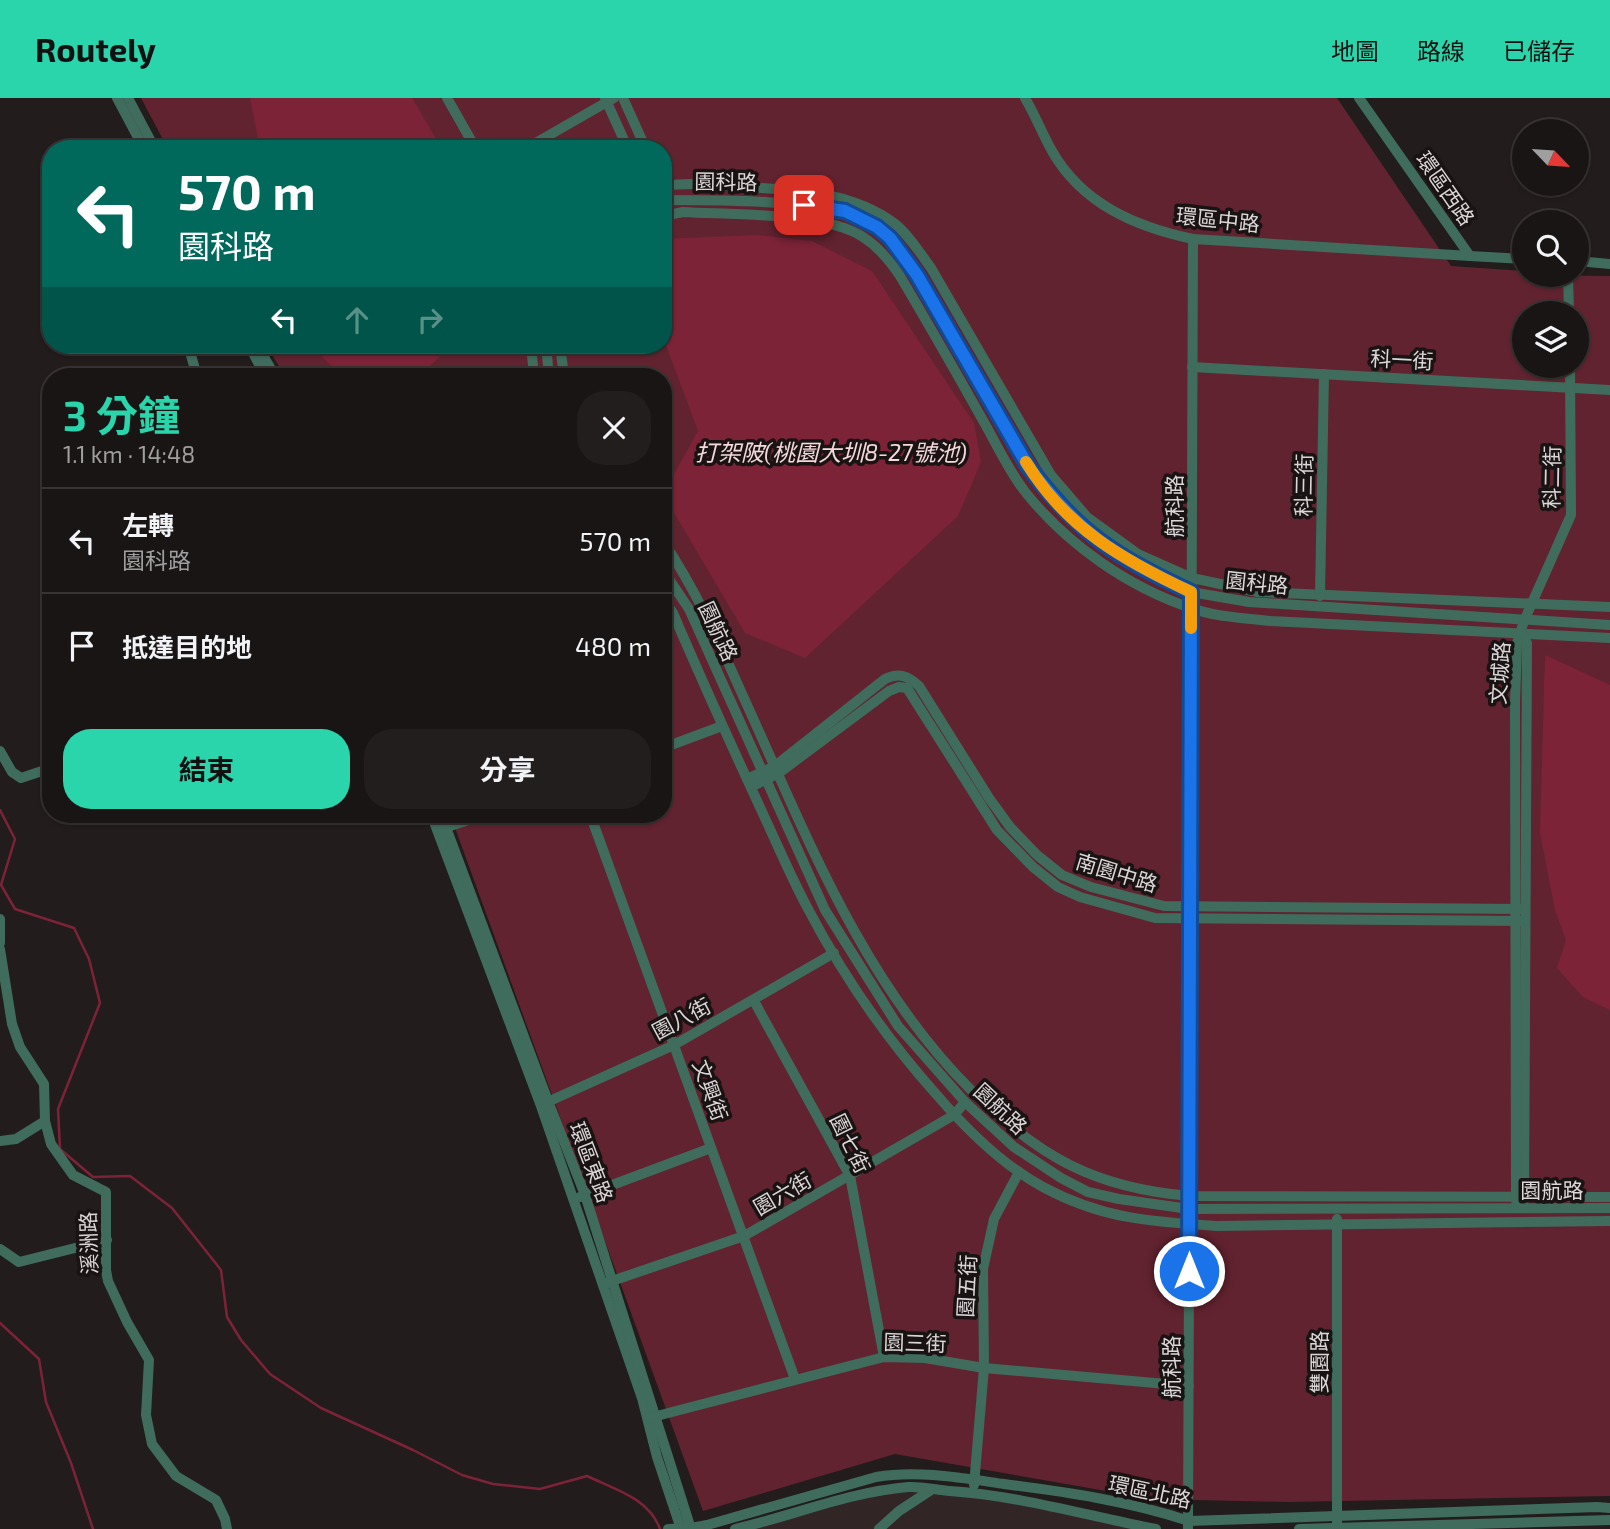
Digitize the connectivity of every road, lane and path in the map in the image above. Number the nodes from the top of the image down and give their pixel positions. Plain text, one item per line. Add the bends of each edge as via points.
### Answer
1 (117, 98) edge
2 (128, 98) edge
3 (447, 98) edge
4 (623, 98) edge
5 (1025, 98) edge
6 (1359, 98) edge
7 (609, 99) edge
8 (139, 140) edge
9 (150, 140) edge
10 (471, 140) edge
11 (540, 140) edge
12 (625, 140) edge
13 (642, 140) edge
14 (672, 185) edge
15 (672, 200) edge
16 (672, 214) edge
17 (1193, 239) junction
18 (1470, 256) junction
19 (1512, 258) edge
20 (1589, 262) edge
21 (1610, 264) edge
22 (1192, 367) junction
23 (1324, 374) junction
24 (1571, 378) edge
25 (1571, 388) junction
26 (1610, 390) edge
27 (672, 556) edge
28 (1192, 578) junction
29 (672, 584) edge
30 (1191, 592) junction
31 (1320, 596) junction
32 (1530, 603) junction
33 (1610, 607) edge
34 (1191, 609) junction
35 (672, 611) edge
36 (1524, 621) junction
37 (1610, 625) edge
38 (1521, 633) junction
39 (1610, 638) edge
40 (722, 726) junction
41 (672, 745) edge
42 (0, 751) edge
43 (777, 769) junction
44 (42, 771) edge
45 (764, 776) junction
46 (749, 783) junction
47 (438, 823) edge
48 (442, 823) edge
49 (460, 823) edge
50 (593, 823) edge
51 (442, 829) junction
52 (1191, 906) junction
53 (1520, 909) junction
54 (0, 919) edge
55 (1190, 919) junction
56 (1519, 921) junction
57 (0, 943) edge
58 (0, 949) edge
59 (834, 953) junction
60 (754, 1000) junction
61 (674, 1045) junction
62 (965, 1102) junction
63 (544, 1104) junction
64 (954, 1115) junction
65 (46, 1121) junction
66 (0, 1140) edge
67 (711, 1148) junction
68 (1019, 1172) junction
69 (850, 1176) junction
70 (585, 1195) junction
71 (1189, 1196) junction
72 (1520, 1196) junction
73 (1337, 1197) junction
74 (1610, 1197) edge
75 (572, 1200) junction
76 (1520, 1208) junction
77 (1189, 1209) junction
78 (1610, 1209) edge
79 (1338, 1211) junction
80 (1610, 1221) edge
81 (1520, 1222) junction
82 (1189, 1224) junction
83 (1337, 1224) junction
84 (744, 1236) junction
85 (107, 1240) junction
86 (0, 1249) edge
87 (612, 1280) junction
88 (601, 1285) junction
89 (884, 1357) junction
90 (984, 1368) junction
91 (795, 1379) junction
92 (1189, 1386) junction
93 (651, 1417) junction
94 (974, 1479) junction
95 (932, 1489) junction
96 (975, 1493) junction
97 (1610, 1508) edge
98 (1336, 1515) junction
99 (1610, 1520) edge
100 (1577, 1524) edge
101 (1189, 1525) edge
102 (1337, 1527) junction
103 (686, 1528) edge
104 (227, 1529) edge
105 (668, 1529) edge
106 (735, 1529) edge
107 (878, 1529) edge
108 (1156, 1529) edge
109 (1299, 1529) edge

1 - 8 street
2 - 9 street
3 - 10 street
4 - 13 street
5 - 17 street, 環區中路 via 1052,152 1086,193 1128,220
6 - 18 street, 環區西路
7 - 11 street
7 - 12 street
14 - 28 street via 831,195 894,223 931,268 1051,475 1069,498 1138,554
15 - 30 street, 園科路 via 740,199 825,206 877,227 905,256 1028,466 1065,512 1135,566
16 - 34 street via 821,221 861,235 900,276 1026,493 1061,530 1108,567
17 - 18 street, 環區中路
17 - 22 street, 航科路
18 - 19 street, 環區西路
20 - 21 street
22 - 23 street, 科一街
22 - 28 street, 航科路
23 - 25 street, 科一街
23 - 31 street, 科三街
24 - 25 street, 科二街
25 - 26 street, 科一街
25 - 32 street, 科二街 via 1571,516
27 - 43 street via 700,601
28 - 30 street, 航科路
28 - 31 street via 1258,592
29 - 45 street, 園航路 via 689,610
30 - 34 street, 航科路
30 - 36 street, 園科路 via 1249,603
31 - 32 street
32 - 33 street
32 - 36 street, 科二街
34 - 38 street via 1270,621
34 - 52 street, 航科路
35 - 40 street
36 - 37 street, 園科路
36 - 38 street, 科二街
38 - 39 street
38 - 53 street, 文城路 via 1527,643
40 - 41 street
40 - 46 street
42 - 44 street via 21,778
43 - 45 street, 南園中路
43 - 52 street, 南園中路 via 885,680 902,675 919,686 989,798 1045,862 1091,887 1164,906
43 - 55 street, 南園中路 via 889,691 907,688 997,830 1032,867 1058,887 1103,905 1155,918
43 - 71 street via 836,898 871,959 949,1067 1008,1125 1067,1165 1125,1187
45 - 46 street, 南園中路
45 - 62 street, 園航路 via 825,910 858,965 898,1026
46 - 59 street
47 - 51 street, 環區東路
48 - 51 street, 環區東路
49 - 51 street
50 - 61 street, 文興街
51 - 63 street, 環區東路
52 - 53 street, 南園中路
52 - 55 street, 航科路
53 - 56 street, 文城路
54 - 57 street
55 - 56 street, 南園中路
55 - 71 street, 航科路
56 - 72 street, 文城路
58 - 65 street, 溪洲路 via 12,1024 20,1048 44,1084
59 - 60 street, 園八街
59 - 64 street via 875,1020
60 - 61 street, 園八街
60 - 69 street, 園七街
61 - 63 street, 園八街
61 - 67 street, 文興街
62 - 64 street, 園六街
62 - 77 street, 園航路 via 1014,1147 1088,1192
63 - 70 street, 環區東路
63 - 75 street, 環區東路
64 - 68 street
64 - 69 street, 園六街
65 - 66 street via 16,1139
65 - 85 street, 溪洲路 via 51,1144 65,1167 106,1192
67 - 70 street
67 - 84 street, 文興街
68 - 82 street via 1064,1197 1116,1216
68 - 90 street, 園五街 via 994,1219 983,1269
69 - 84 street, 園六街
69 - 89 street, 園七街
70 - 75 street
70 - 87 street, 環區東路
71 - 73 street
71 - 77 street, 航科路
72 - 73 street
72 - 74 street
72 - 76 street, 文城路
73 - 79 street, 雙園路
75 - 88 street, 環區東路
76 - 78 street, 園航路
76 - 79 street, 園航路
76 - 81 street, 文城路
77 - 79 street, 園航路
77 - 82 street, 航科路
79 - 83 street, 雙園路
80 - 81 street
81 - 83 street
82 - 83 street
82 - 92 street, 航科路
83 - 98 street, 雙園路
84 - 87 street, 園六街
84 - 91 street, 文興街
85 - 86 street via 19,1262
85 - 104 street, 溪洲路 via 108,1281 149,1360 146,1415 152,1444 176,1476 216,1500
87 - 88 street, 園六街
87 - 93 street, 環區東路
88 - 93 street, 環區東路
89 - 90 street, 園三街
89 - 91 street, 園三街
90 - 92 street, 園三街
90 - 94 street, 園五街
91 - 93 street, 園三街
92 - 101 street, 航科路
93 - 103 street, 環區東路
94 - 96 street, 園五街
94 - 101 street, 環區北路 via 1127,1505
94 - 103 street, 環區北路 via 888,1475
95 - 96 street, 環區北路
95 - 106 street, 環區北路 via 883,1490
95 - 107 street
96 - 108 street, 環區北路
97 - 98 street, 環區北路
98 - 101 street, 環區北路
98 - 102 street, 雙園路
99 - 100 street
100 - 102 street
102 - 109 street
103 - 105 street, 環區北路

